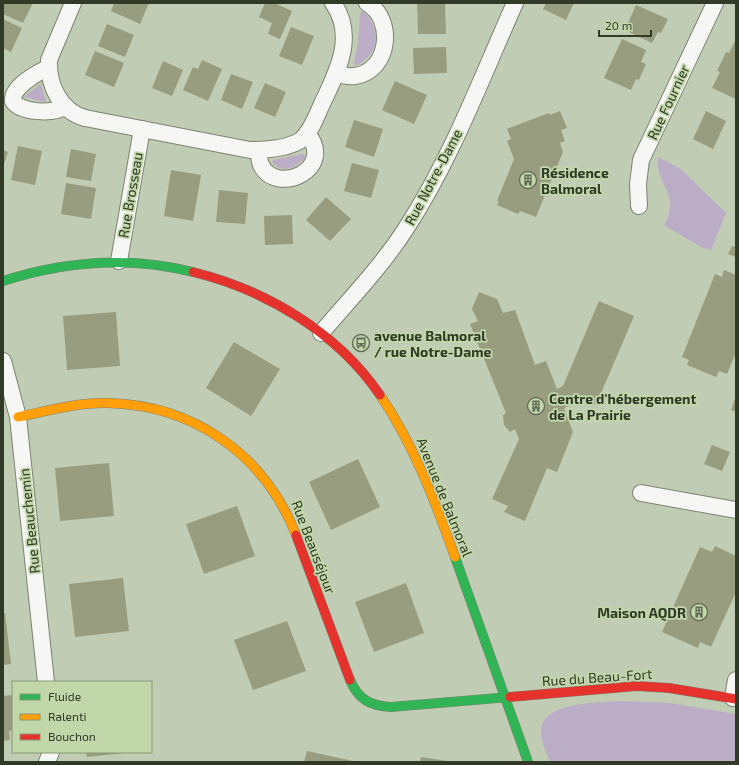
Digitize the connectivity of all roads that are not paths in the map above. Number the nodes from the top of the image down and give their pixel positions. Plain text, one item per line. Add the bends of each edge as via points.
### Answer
1 (73, 3) edge
2 (367, 3) edge
3 (515, 3) edge
4 (715, 3) edge
5 (336, 4) edge
6 (49, 68) junction
7 (337, 74) junction
8 (64, 107) junction
9 (142, 129) junction
10 (307, 133) junction
11 (258, 150) junction
12 (639, 206) dead end
13 (119, 261) junction
14 (3, 281) edge
15 (321, 333) junction
16 (3, 361) edge
17 (18, 417) junction
18 (641, 493) dead end
19 (736, 510) edge
20 (736, 680) edge
21 (46, 681) edge
22 (506, 697) junction
23 (734, 698) edge
24 (528, 762) edge

1 - 6 street via 52,48
2 - 7 street via 380,15 385,29 381,56 376,64 362,74
3 - 15 street, Rue Notre-Dame via 454,140 418,210 375,270
4 - 12 street, Rue Fournier via 641,160
5 - 7 street via 344,37
6 - 8 street via 54,90
6 - 8 street via 21,85 14,93 13,101 20,107 44,112 57,111
7 - 10 street
8 - 9 street via 78,116
9 - 11 street
9 - 13 street, Rue Brosseau
10 - 11 street via 295,143
10 - 11 street via 314,143 315,155 311,167 300,176 286,178 272,175 262,167
13 - 14 street, Avenue de Balmoral via 57,265
13 - 15 street, Avenue de Balmoral via 181,269 232,283 270,301
15 - 22 street, Avenue de Balmoral via 371,384 394,416 410,445 438,510
16 - 17 street, Rue Beauchemin
17 - 21 street, Rue Beauchemin
17 - 22 street, Rue Beauséjour via 86,404 128,404 170,412 206,428 239,450 279,496 354,690 360,699 381,707
18 - 19 street
20 - 23 street
22 - 23 street, Rue du Beau-Fort via 637,686
22 - 24 street, Avenue de Balmoral

